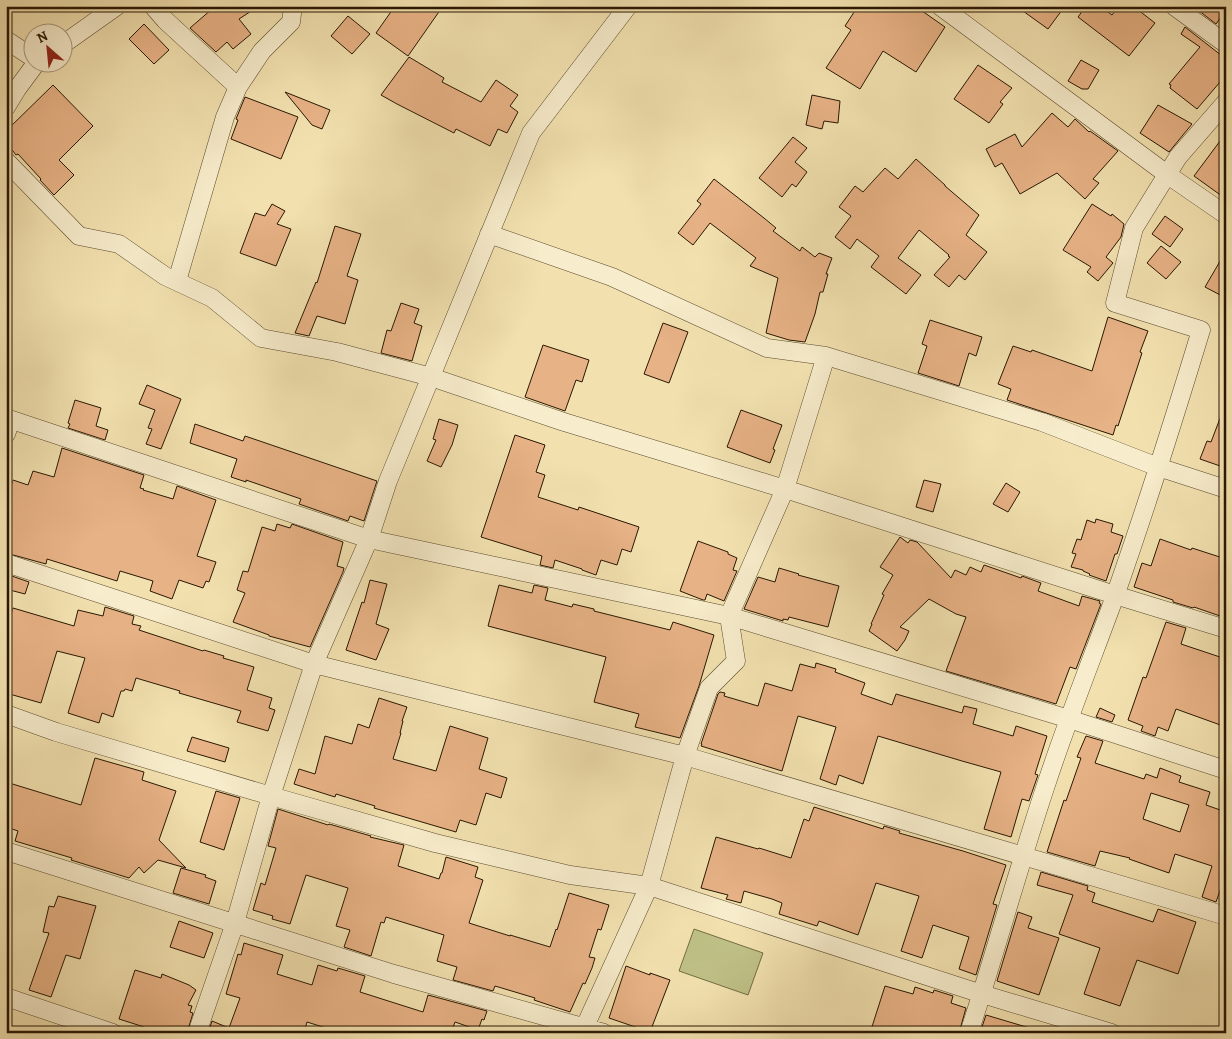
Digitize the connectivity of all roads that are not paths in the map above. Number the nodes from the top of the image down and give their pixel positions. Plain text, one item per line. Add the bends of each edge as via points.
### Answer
1 (117, 6) edge
2 (153, 6) edge
3 (293, 6) edge
4 (628, 6) edge
5 (940, 6) edge
6 (1174, 6) edge
7 (72, 38) edge
8 (6, 40) edge
9 (1226, 44) edge
10 (22, 51) edge
11 (30, 72) edge
12 (238, 87) junction
13 (1226, 102) edge
14 (6, 107) edge
15 (6, 160) edge
16 (1168, 175) junction
17 (1226, 215) edge
18 (489, 234) junction
19 (177, 281) junction
20 (826, 356) junction
21 (431, 377) junction
22 (8, 424) edge
23 (1158, 467) junction
24 (785, 489) junction
25 (1226, 489) edge
26 (368, 539) junction
27 (6, 563) edge
28 (1115, 595) junction
29 (729, 616) junction
30 (1226, 629) edge
31 (314, 664) junction
32 (6, 714) edge
33 (1069, 719) junction
34 (685, 756) junction
35 (1226, 770) edge
36 (271, 796) junction
37 (6, 851) edge
38 (1023, 856) junction
39 (649, 886) junction
40 (1226, 916) edge
41 (235, 923) junction
42 (982, 994) junction
43 (6, 997) edge
44 (583, 1030) edge
45 (113, 1033) edge
46 (197, 1033) edge
47 (604, 1033) edge
48 (970, 1033) edge
49 (1112, 1033) edge

1 - 7 street
2 - 12 street
3 - 12 street via 292,22 262,51
4 - 18 street via 531,133
5 - 16 street
6 - 9 street
8 - 10 street
11 - 14 street
12 - 19 street via 225,117
13 - 16 street via 1178,157
15 - 19 street via 79,236 119,244
16 - 17 street
16 - 23 street via 1134,228 1114,303 1201,330
18 - 20 street via 612,276 767,348
18 - 21 street
19 - 21 street via 212,298 261,338 337,352
20 - 23 street via 1042,422
20 - 24 street
21 - 24 street via 564,422
21 - 26 street
22 - 26 street
23 - 25 street
23 - 28 street
24 - 28 street
24 - 29 street
26 - 29 street
26 - 31 street
27 - 31 street
28 - 30 street
28 - 33 street
29 - 33 street
29 - 34 street via 736,661 709,688
31 - 34 street
31 - 36 street
32 - 36 street
33 - 35 street
33 - 38 street
34 - 38 street
34 - 39 street
36 - 39 street via 435,843 570,874
36 - 41 street
37 - 41 street
38 - 40 street
38 - 42 street
39 - 42 street
39 - 44 street
41 - 44 street
41 - 46 street
42 - 48 street
42 - 49 street
43 - 45 street
44 - 47 street

